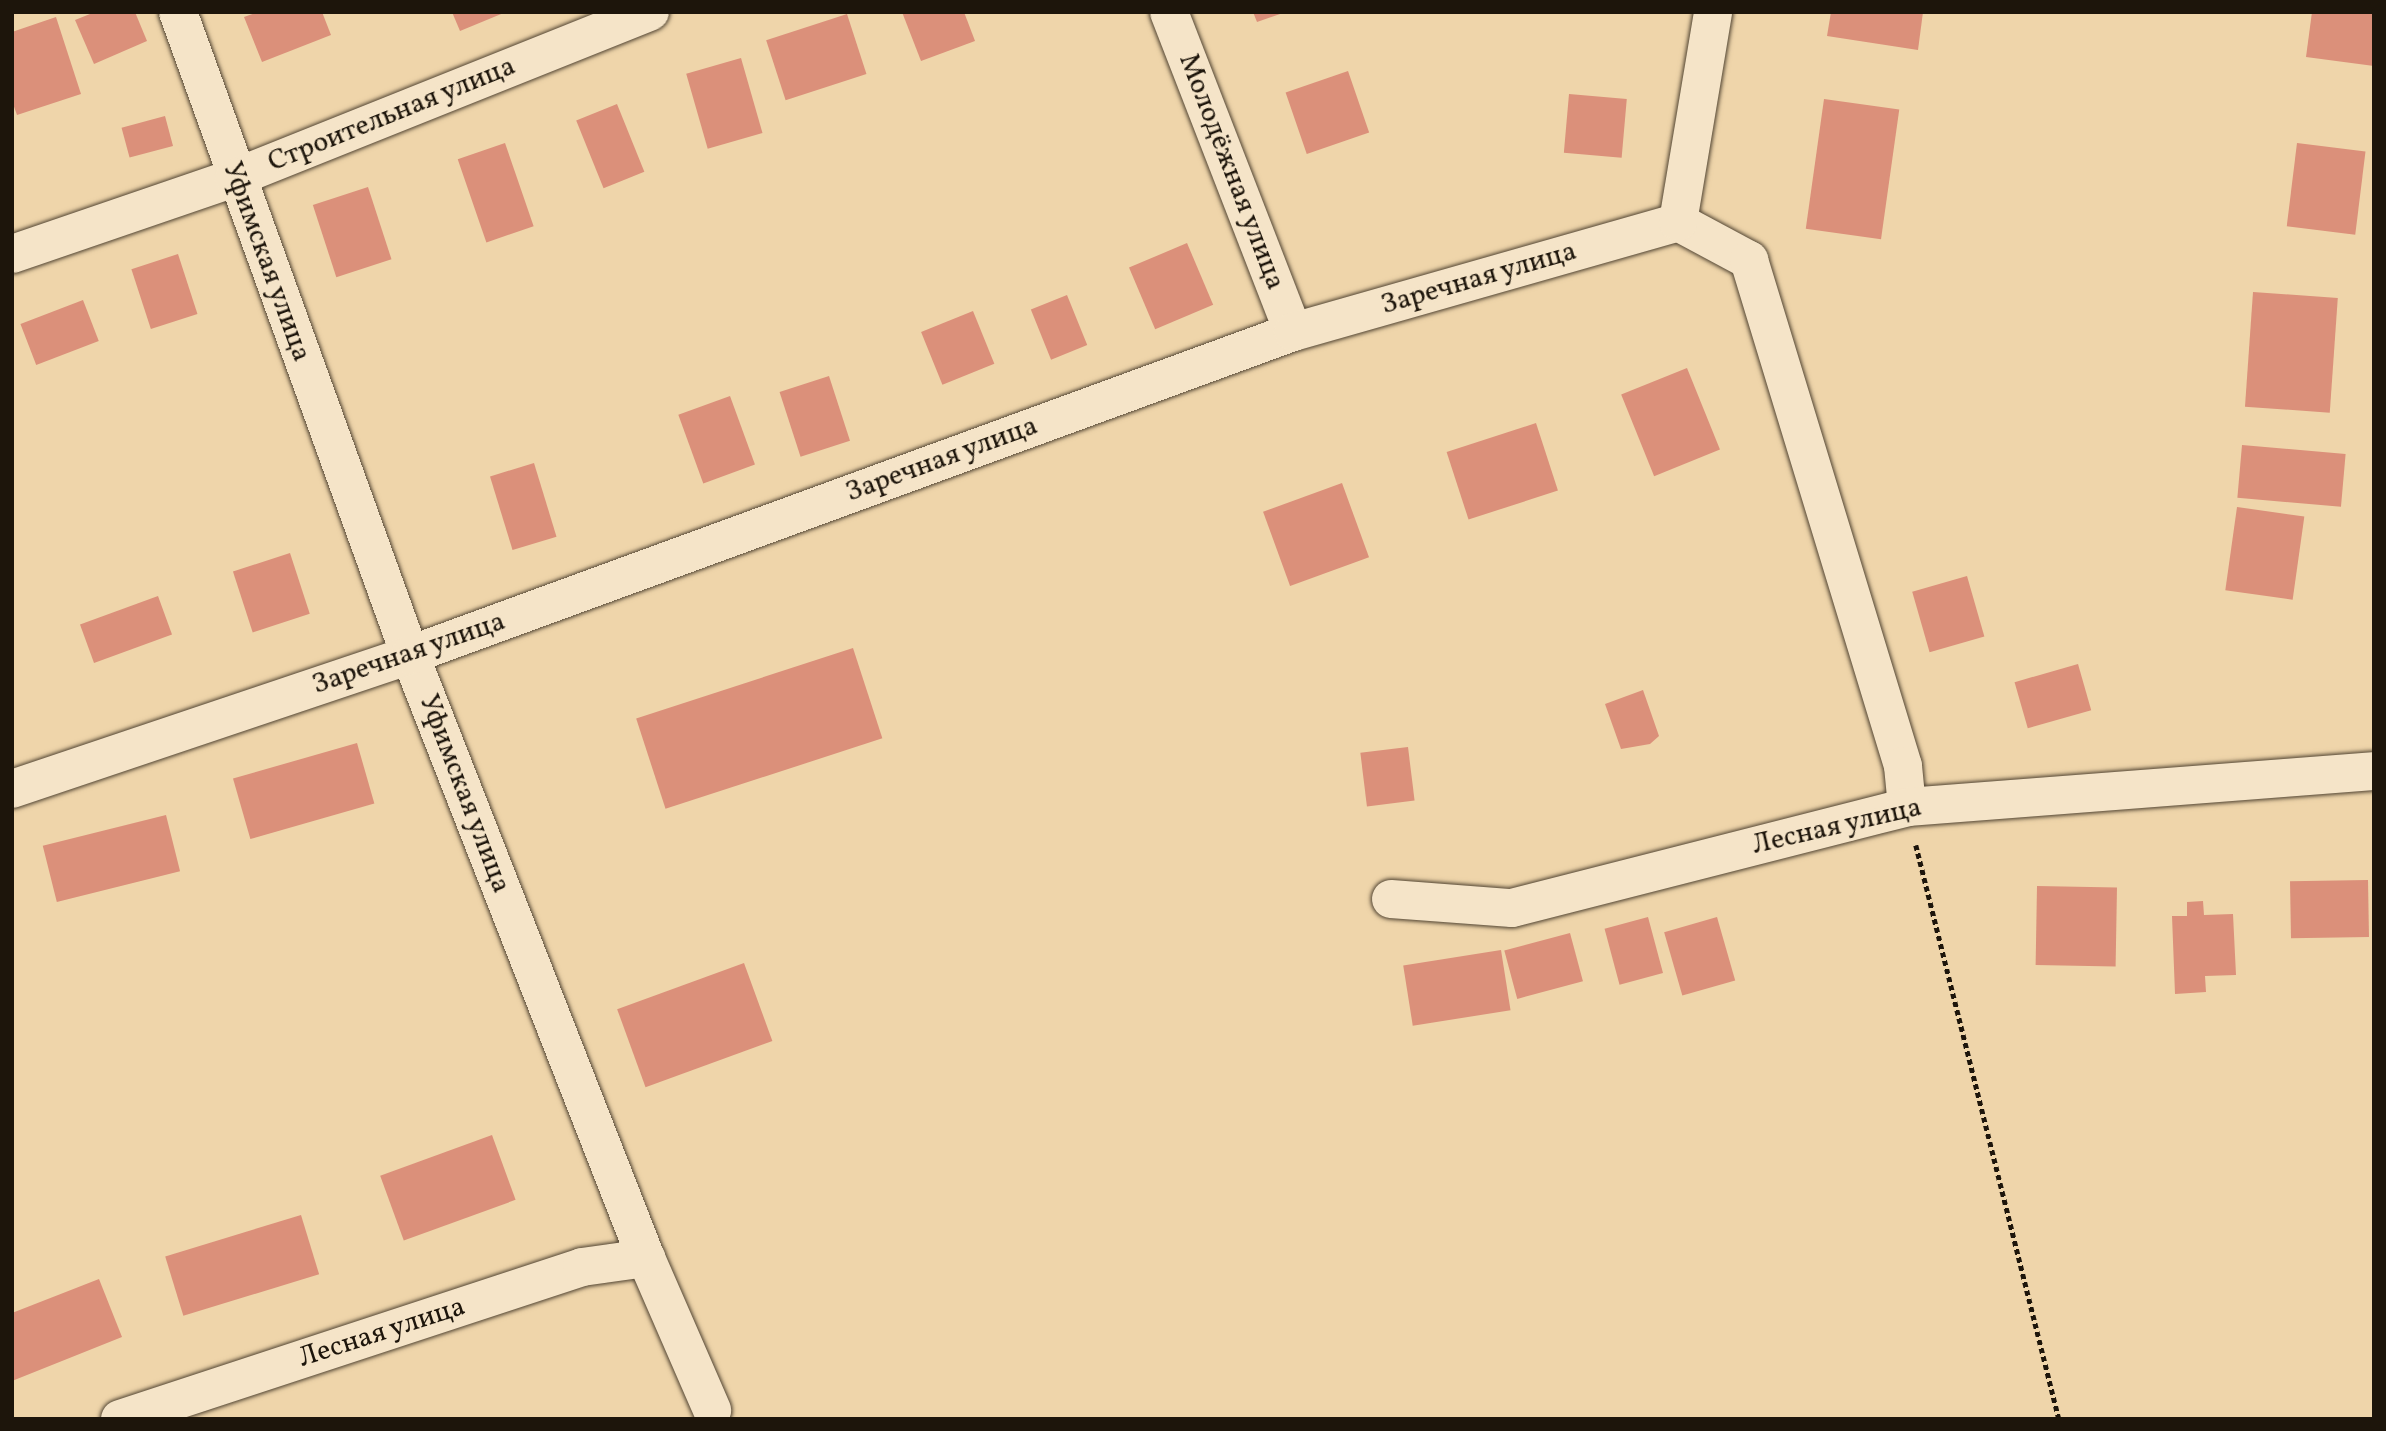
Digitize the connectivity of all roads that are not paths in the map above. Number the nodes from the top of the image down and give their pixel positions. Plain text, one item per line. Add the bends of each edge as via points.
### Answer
1 (178, 12) edge
2 (650, 12) edge
3 (1169, 12) edge
4 (1713, 12) edge
5 (234, 178) junction
6 (1678, 222) junction
7 (12, 254) edge
8 (1293, 331) junction
9 (410, 655) junction
10 (2374, 771) edge
11 (12, 789) edge
12 (1907, 807) junction
13 (1391, 899) dead end
14 (646, 1258) junction
15 (712, 1409) dead end
16 (120, 1419) edge

1 - 5 street, Уфимская улица
2 - 5 street, Строительная улица
3 - 8 street, Молодёжная улица
4 - 6 street
5 - 7 street, Строительная улица
5 - 9 street, Уфимская улица
6 - 8 street, Заречная улица
6 - 12 street via 1749,260 1903,766
8 - 9 street, Заречная улица
9 - 11 street, Заречная улица
9 - 14 street, Уфимская улица
10 - 12 street, Лесная улица
12 - 13 street, Лесная улица via 1512,908
14 - 15 street, Уфимская улица
14 - 16 street, Лесная улица via 582,1267

